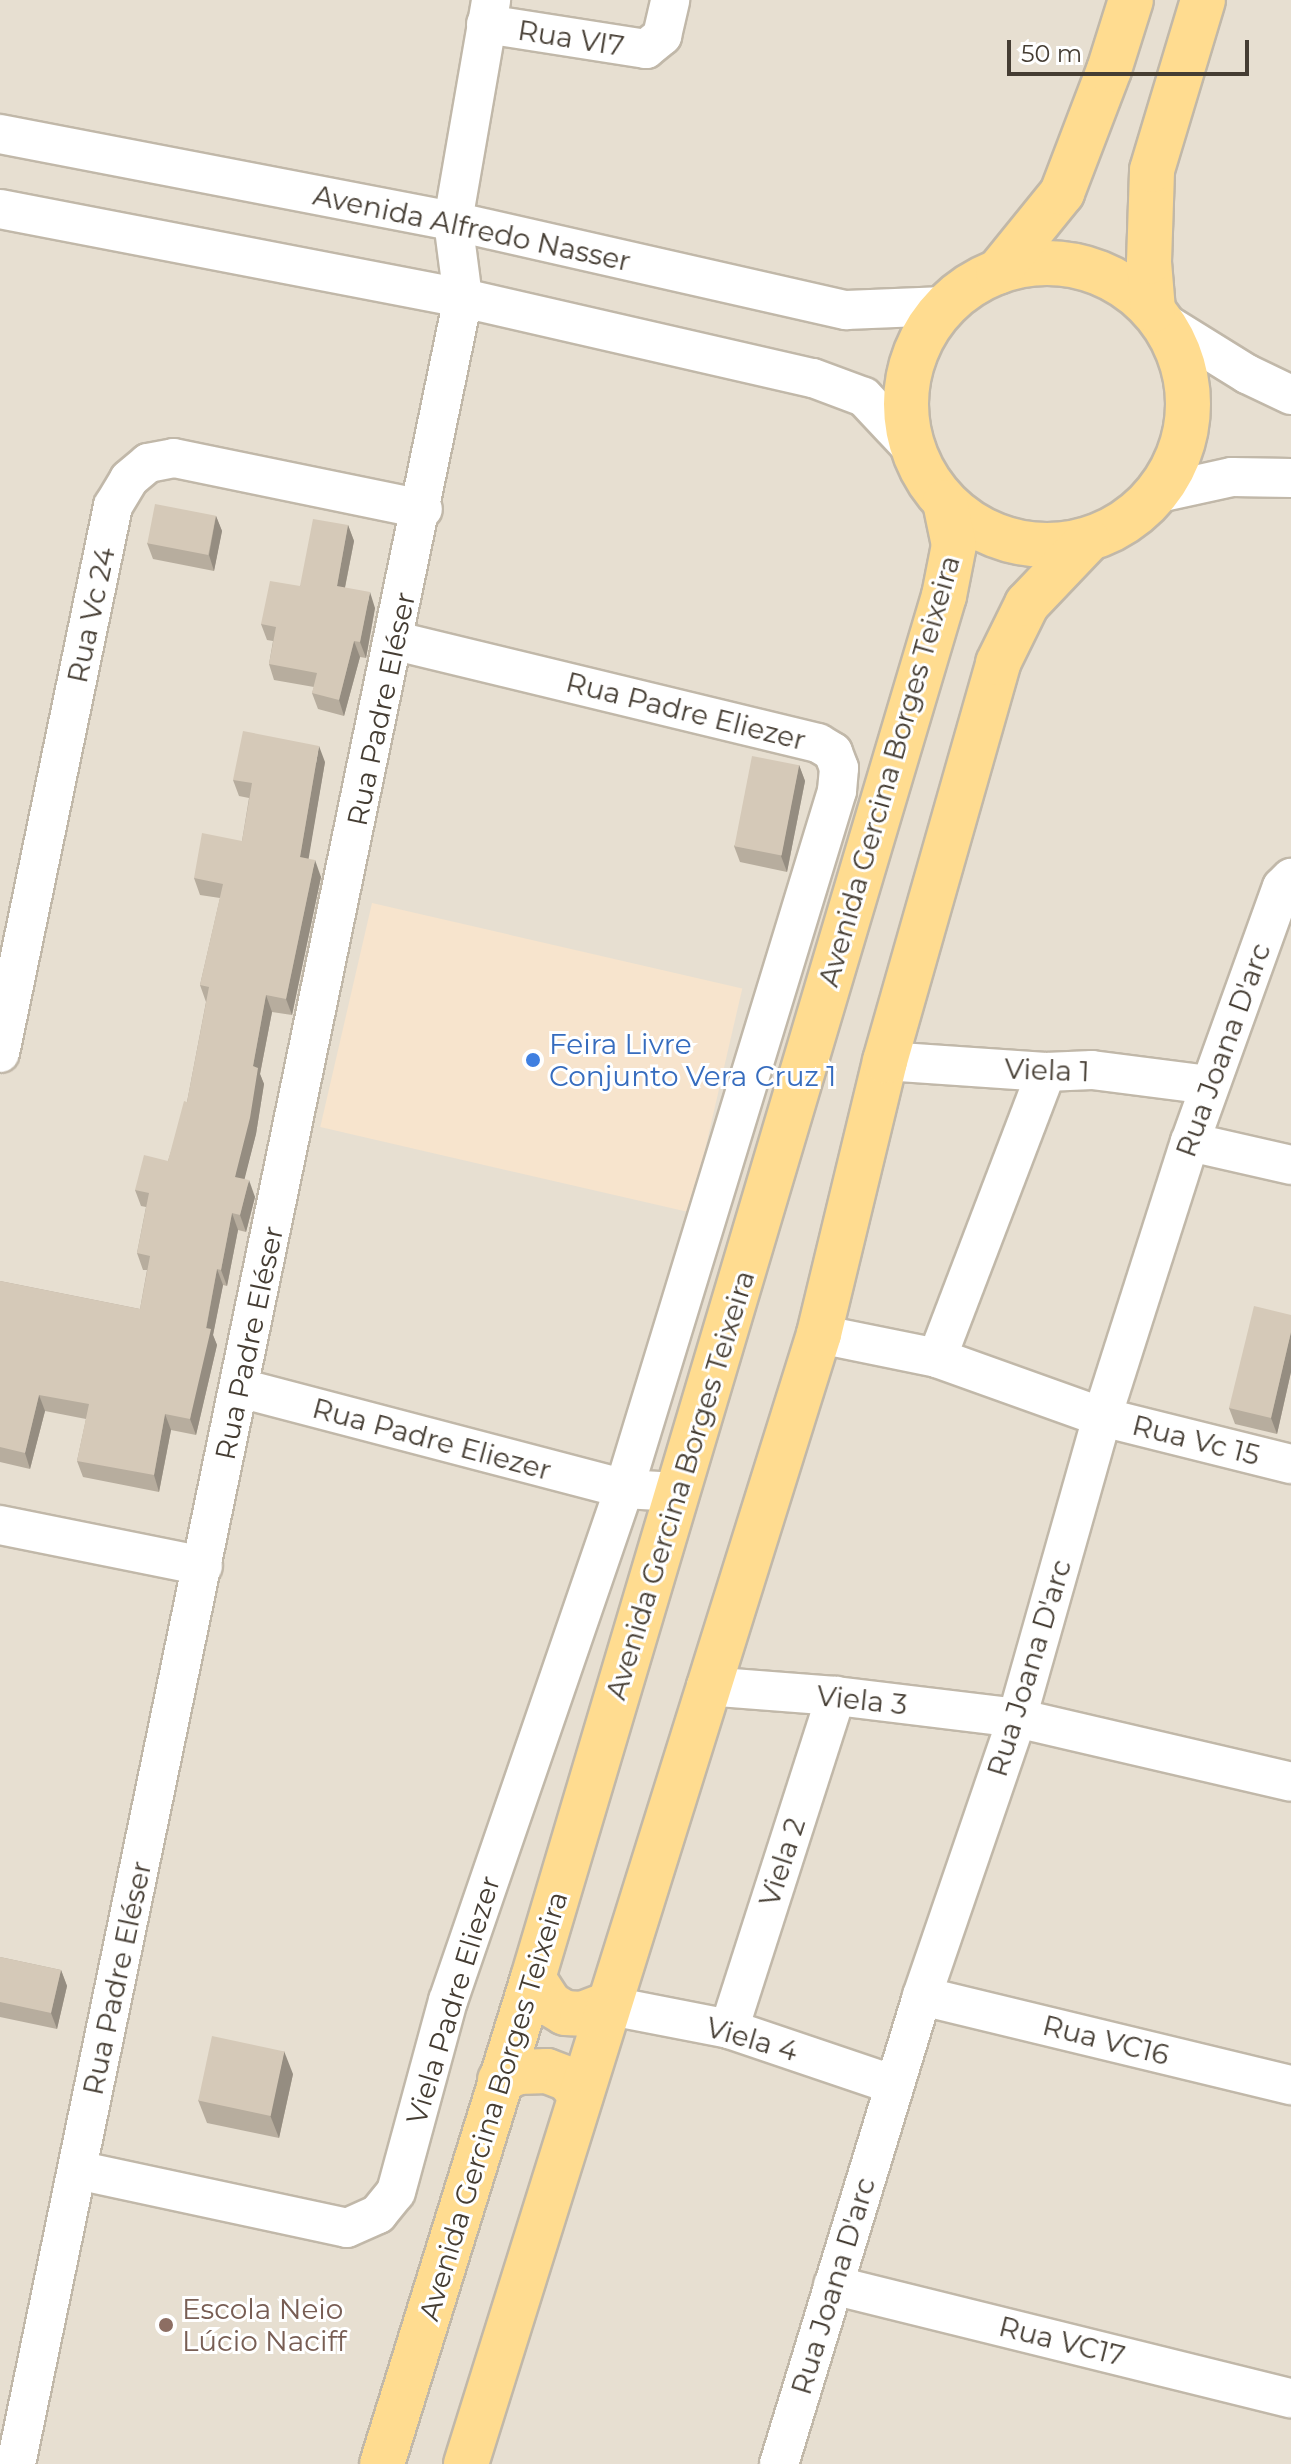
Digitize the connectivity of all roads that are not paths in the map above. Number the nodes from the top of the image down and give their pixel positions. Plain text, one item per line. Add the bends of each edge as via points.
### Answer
1 (670, 0) edge
2 (1131, 0) edge
3 (1203, 0) edge
4 (488, 12) edge
5 (0, 134) edge
6 (0, 209) edge
7 (453, 221) junction
8 (998, 272) junction
9 (463, 298) junction
10 (945, 306) junction
11 (1158, 316) junction
12 (1291, 395) edge
13 (911, 447) junction
14 (1291, 478) edge
15 (1159, 493) junction
16 (945, 502) junction
17 (423, 509) junction
18 (1088, 540) junction
19 (395, 641) junction
20 (1291, 878) edge
21 (0, 1053) edge
22 (885, 1061) junction
23 (1046, 1072) junction
24 (1209, 1085) junction
25 (1190, 1142) junction
26 (1291, 1165) edge
27 (819, 1334) junction
28 (937, 1358) junction
29 (240, 1388) junction
30 (1102, 1417) junction
31 (1291, 1464) edge
32 (624, 1489) junction
33 (677, 1492) junction
34 (0, 1525) edge
35 (203, 1566) junction
36 (706, 1686) junction
37 (836, 1696) junction
38 (1017, 1718) junction
39 (1291, 1782) edge
40 (533, 1978) junction
41 (922, 1996) junction
42 (606, 2005) junction
43 (729, 2029) junction
44 (500, 2080) junction
45 (894, 2085) junction
46 (1291, 2085) edge
47 (581, 2096) junction
48 (77, 2170) junction
49 (833, 2285) junction
50 (1291, 2398) edge
51 (13, 2416) edge
52 (16, 2464) edge
53 (382, 2464) edge
54 (466, 2464) edge
55 (779, 2464) edge

1 - 4 street, Rua VI7 via 662,36 646,49
2 - 8 main road via 1062,193
3 - 11 main road via 1152,170 1149,262
4 - 7 street, Rua VI7
5 - 7 street, Avenida Alfredo Nasser
6 - 9 street
7 - 9 street, Rua Padre Eléser
7 - 10 street, Avenida Alfredo Nasser via 846,310
8 - 10 main road
8 - 11 main road via 1039,263 1081,267 1120,283
9 - 13 street via 813,378 864,397
9 - 17 street, Rua Padre Eléser
10 - 13 main road via 922,337 909,372 905,410
11 - 12 street via 1247,374
11 - 15 main road via 1183,363 1190,408 1181,453
13 - 16 main road
14 - 15 street via 1232,477
15 - 18 main road via 1126,522
16 - 18 main road via 975,526 1010,541 1049,546
16 - 33 main road, Avenida Gercina Borges Teixeira via 954,545 944,596
17 - 19 street, Rua Padre Eléser
17 - 21 street, Rua Vc 24 via 174,458 148,463 129,479 113,506
18 - 22 main road via 1027,604 998,663
19 - 29 street, Rua Padre Eléser
19 - 32 street, Rua Padre Eliezer via 818,743 833,752 839,768 837,791
20 - 24 street, Rua Joana D'arc via 1282,887
22 - 23 street, Viela 1
22 - 27 main road
23 - 24 street, Viela 1 via 1092,1070
23 - 28 street
24 - 25 street, Rua Joana D'arc
25 - 26 street
25 - 30 street, Rua Joana D'arc
27 - 28 street
27 - 36 main road
28 - 30 street
29 - 32 street, Rua Padre Eliezer
29 - 35 street, Rua Padre Eléser
30 - 31 street, Rua Vc 15
30 - 38 street, Rua Joana D'arc
32 - 33 street, Rua Padre Eliezer
32 - 48 street, Viela Padre Eliezer via 448,2001 396,2192 378,2214 347,2228
33 - 40 main road, Avenida Gercina Borges Teixeira
34 - 35 street
35 - 48 street, Rua Padre Eléser
36 - 37 street, Viela 3
36 - 42 main road
37 - 38 street, Viela 3
37 - 43 street, Viela 2
38 - 39 street
38 - 41 street, Rua Joana D'arc
40 - 42 main road via 550,2004 565,2013 582,2014
40 - 44 main road, Avenida Gercina Borges Teixeira
41 - 45 street, Rua Joana D'arc
41 - 46 street, Rua VC16
42 - 43 street, Viela 4
42 - 47 main road
43 - 45 street, Viela 4
44 - 47 main road via 519,2072 547,2071 568,2079
44 - 53 main road, Avenida Gercina Borges Teixeira
45 - 49 street, Rua Joana D'arc
47 - 54 main road
48 - 51 street, Rua Padre Eléser
49 - 50 street, Rua VC17
49 - 55 street, Rua Joana D'arc
51 - 52 street, Rua Padre Eléser

